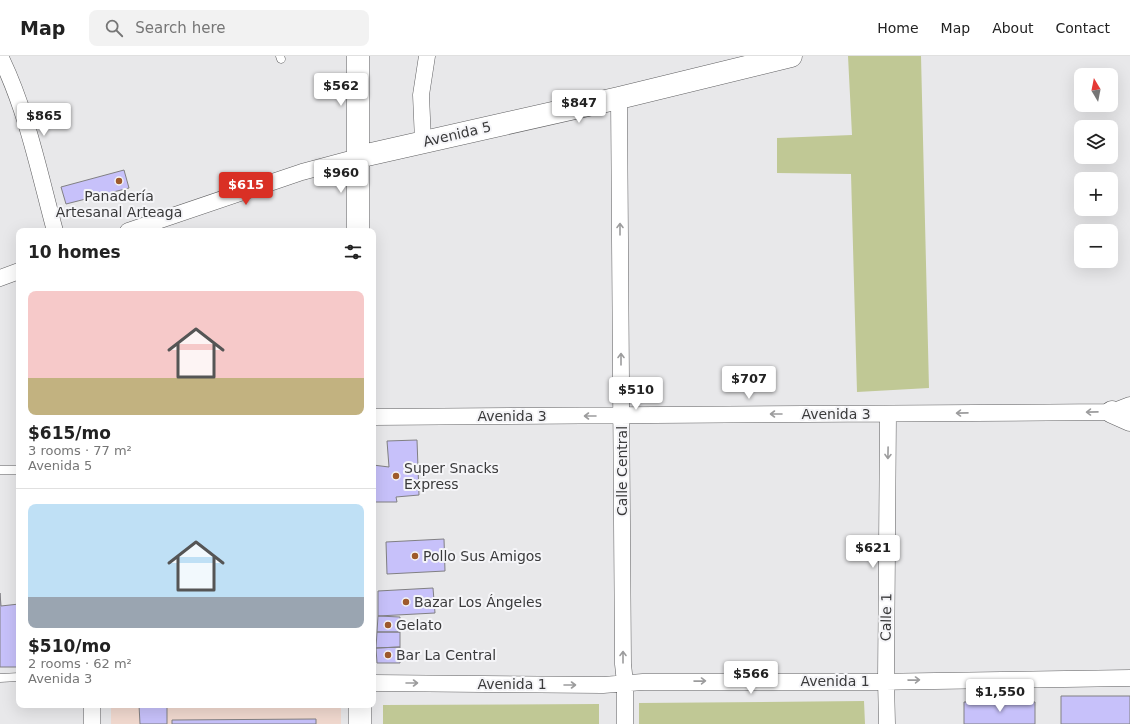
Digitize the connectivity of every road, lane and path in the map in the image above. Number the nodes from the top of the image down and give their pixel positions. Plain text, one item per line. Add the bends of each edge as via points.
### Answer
1 (0, 56) edge
2 (358, 56) edge
3 (427, 56) edge
4 (791, 56) edge
5 (619, 98) junction
6 (423, 142) junction
7 (358, 157) junction
8 (54, 228) edge
9 (137, 228) edge
10 (358, 228) edge
11 (16, 272) edge
12 (0, 278) edge
13 (1124, 412) edge
14 (888, 414) junction
15 (622, 415) junction
16 (376, 417) edge
17 (0, 470) edge
18 (16, 470) edge
19 (0, 678) edge
20 (16, 678) edge
21 (1130, 678) edge
22 (886, 680) junction
23 (376, 683) edge
24 (625, 684) junction
25 (92, 708) edge
26 (360, 708) edge
27 (92, 724) edge
28 (360, 724) edge
29 (625, 724) edge
30 (887, 724) edge

1 - 8 street via 23,112
2 - 7 main road
3 - 6 street via 421,95
4 - 5 main road, Avenida 5
5 - 6 main road, Avenida 5
15 -> 5 street, Calle Central
6 - 7 main road, Avenida 5
7 - 9 street, Avenida 5 via 302,172
7 - 10 main road
11 - 12 street
13 -> 14 street, Avenida 3
14 -> 15 street, Avenida 3
14 -> 22 street, Calle 1
15 -> 16 street, Avenida 3
24 -> 15 street, Calle Central
17 - 18 lane
19 - 20 lane
22 -> 21 street, Avenida 1
24 -> 22 street, Avenida 1
22 - 30 street, Calle 1
23 -> 24 street, Avenida 1
24 - 29 street, Calle Central
25 - 27 street
26 - 28 main road

